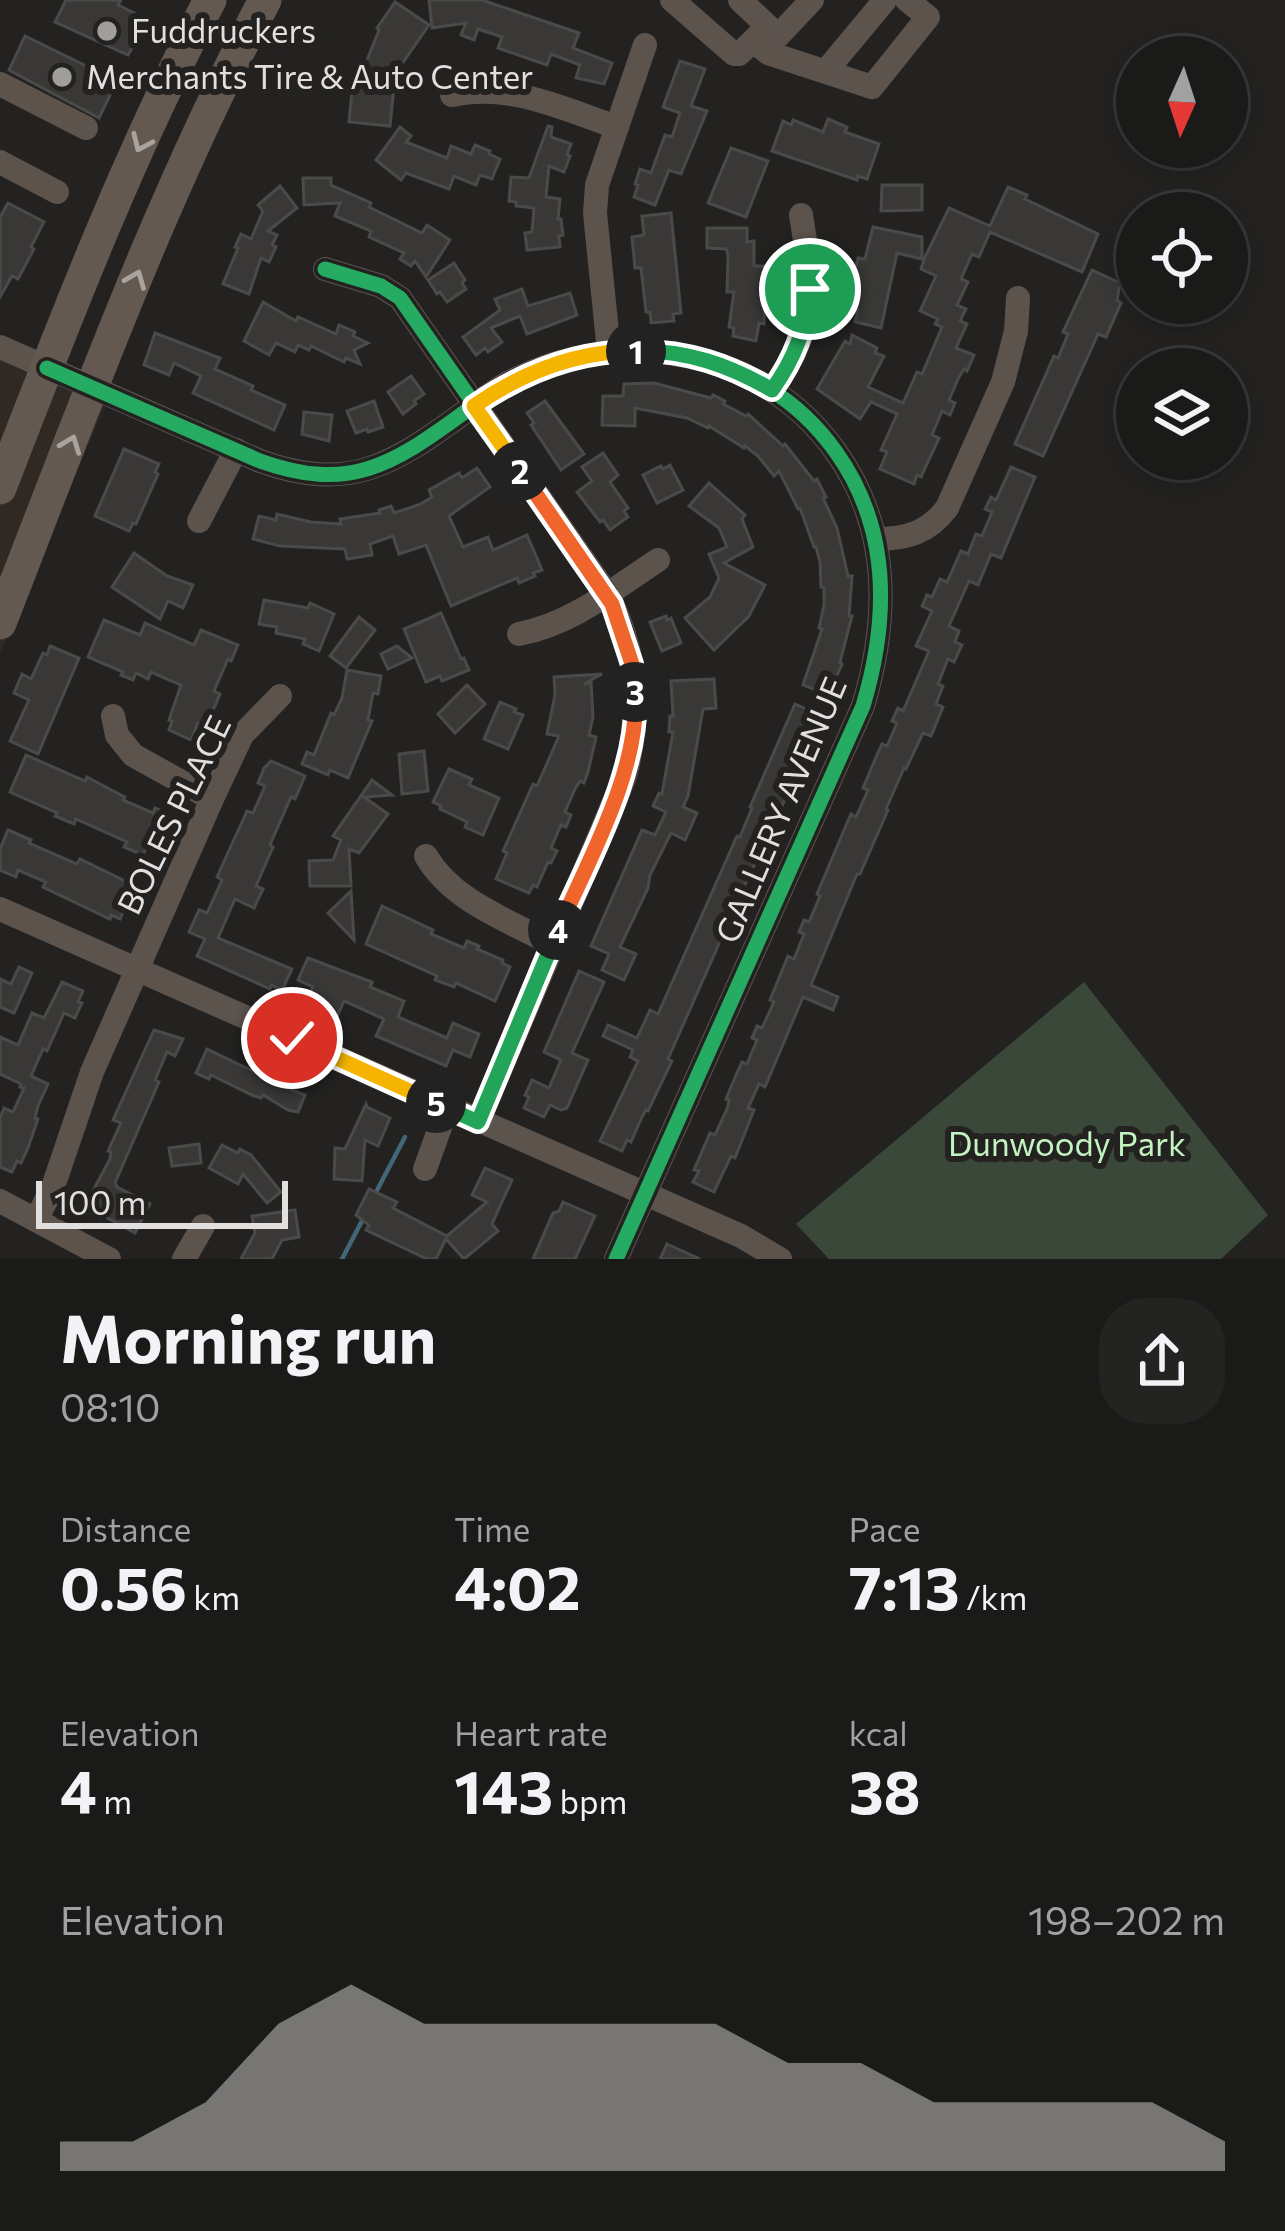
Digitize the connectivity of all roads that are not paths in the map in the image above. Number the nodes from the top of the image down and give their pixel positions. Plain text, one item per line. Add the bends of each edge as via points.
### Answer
1 (210, 0) edge
2 (266, 0) edge
3 (672, 0) edge
4 (740, 0) edge
5 (812, 0) edge
6 (885, 0) edge
7 (908, 0) edge
8 (760, 33) junction
9 (645, 45) dead end
10 (826, 71) junction
11 (0, 84) edge
12 (452, 94) dead end
13 (617, 127) junction
14 (86, 128) dead end
15 (0, 162) edge
16 (57, 192) dead end
17 (800, 215) dead end
18 (326, 269) dead end
19 (1018, 298) dead end
20 (0, 347) edge
21 (609, 352) junction
22 (46, 368) junction
23 (93, 388) junction
24 (772, 390) junction
25 (474, 406) junction
26 (236, 450) junction
27 (0, 488) edge
28 (199, 521) dead end
29 (876, 539) junction
30 (658, 560) dead end
31 (607, 594) junction
32 (0, 623) edge
33 (519, 634) dead end
34 (280, 696) dead end
35 (113, 716) dead end
36 (212, 799) junction
37 (425, 856) dead end
38 (0, 909) edge
39 (552, 944) junction
40 (137, 969) junction
41 (447, 1108) junction
42 (478, 1122) junction
43 (425, 1168) dead end
44 (645, 1195) junction
45 (0, 1201) edge
46 (36, 1220) junction
47 (203, 1226) dead end
48 (109, 1259) edge
49 (184, 1259) edge
50 (616, 1259) edge
51 (780, 1259) edge

1 -> 22 highway
23 -> 2 highway via 158,227
3 - 8 street via 734,54
4 - 8 street
5 - 8 street via 778,36
6 - 10 street
7 - 10 street via 928,17 872,87
8 - 10 street via 768,53
9 - 13 street
11 - 14 street
12 - 13 street via 508,92
13 - 21 street via 595,213
15 - 16 street
17 - 24 street via 807,315
18 - 25 street via 400,298
19 - 29 street via 1004,382 947,508 915,535
20 - 22 street, GALLERY AVENUE
21 - 24 street, GALLERY AVENUE via 684,354
21 - 25 street, GALLERY AVENUE via 541,368
22 - 23 street, GALLERY AVENUE
22 - 27 highway
23 - 26 street, GALLERY AVENUE
32 -> 23 highway
24 - 29 street, GALLERY AVENUE via 844,463
25 - 26 street, GALLERY AVENUE via 412,450 366,470 284,470
25 - 31 street
26 - 28 street
29 - 44 street, GALLERY AVENUE via 880,636 863,706
30 - 31 street
31 - 33 street
31 - 39 street via 632,664 631,753
34 - 36 street, BOLES PLACE via 242,735
35 - 36 street via 133,754
36 - 40 street, BOLES PLACE
37 - 39 street via 457,892
38 - 40 street
39 - 42 street
40 - 41 street
40 - 46 street, BOLES PLACE
41 - 42 street
41 - 43 street
42 - 44 street
44 - 50 street, GALLERY AVENUE
44 - 51 street
45 - 46 street
46 - 48 street
47 - 49 street

